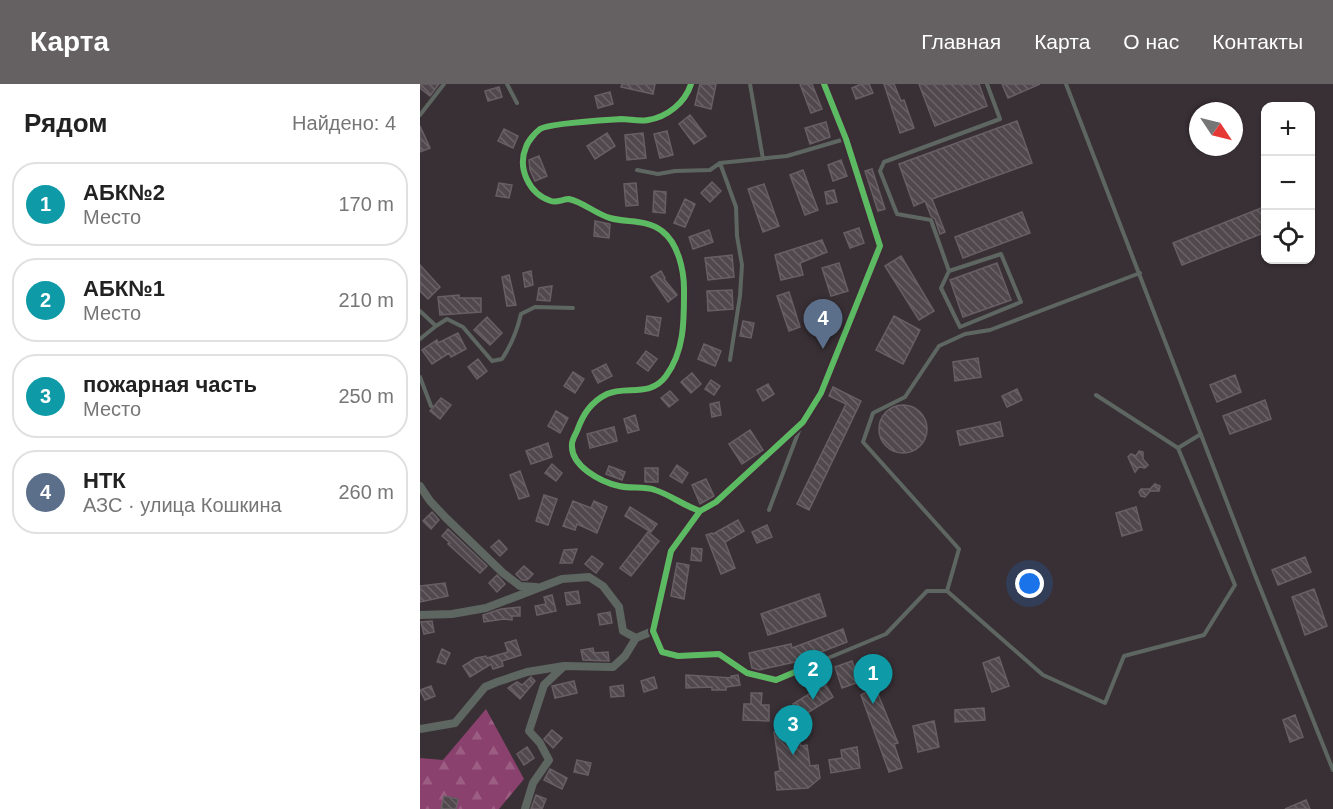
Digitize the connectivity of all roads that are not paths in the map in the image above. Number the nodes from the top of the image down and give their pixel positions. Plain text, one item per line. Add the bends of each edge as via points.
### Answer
1 (444, 84) edge
2 (507, 84) edge
3 (691, 84) edge
4 (750, 84) edge
5 (824, 84) edge
6 (987, 84) edge
7 (1066, 84) edge
8 (517, 103) dead end
9 (420, 115) edge
10 (846, 139) junction
11 (763, 159) junction
12 (720, 163) junction
13 (637, 170) dead end
14 (949, 271) junction
15 (1140, 273) junction
16 (573, 308) dead end
17 (420, 311) edge
18 (436, 326) junction
19 (420, 339) edge
20 (730, 360) dead end
21 (420, 377) edge
22 (1096, 395) dead end
23 (430, 406) dead end
24 (803, 422) junction
25 (1201, 434) junction
26 (1178, 448) junction
27 (420, 486) edge
28 (769, 510) dead end
29 (700, 511) junction
30 (537, 587) junction
31 (947, 591) junction
32 (420, 615) edge
33 (653, 631) junction
34 (636, 638) junction
35 (821, 661) joint
36 (564, 666) junction
37 (420, 729) edge
38 (1333, 770) edge
39 (525, 809) edge

1 - 9 lane
2 - 8 lane
3 - 29 street via 680,103 660,117 540,129 526,144 522,169 540,197 554,202 568,199 611,218 639,222 662,231 676,248 684,284 684,329 676,358 665,378 646,390 610,392 592,404 572,444 576,460 592,475 619,486 653,489
4 - 11 lane
5 - 10 street
6 - 14 lane via 1000,119 884,162 880,171 897,214 931,220
7 - 15 lane
10 - 11 lane
10 - 24 street via 880,246 821,393
11 - 12 lane
12 - 13 lane via 710,170 658,174
12 - 20 lane via 736,207 742,265
14 - 14 lane via 1001,254 1021,303 960,327 941,288
15 - 25 lane
15 - 31 lane via 939,346 905,397 873,413 863,442 959,549
16 - 18 lane via 535,307 521,314 510,347 502,359 492,361 463,327 447,319
17 - 18 lane
18 - 19 lane
21 - 23 lane
22 - 26 lane
24 - 28 lane
24 - 29 street via 716,502
25 - 26 lane
25 - 38 lane
26 - 31 lane via 1235,585 1204,635 1124,656 1105,703 1043,675
27 - 30 street via 446,518 503,573 520,586
29 - 33 street via 670,551
30 - 32 street via 486,608
30 - 34 street via 562,579 589,577 603,586 619,607 623,631
31 - 35 lane via 927,591 886,634
33 - 34 street
33 - 35 street via 662,652 678,656 719,654 747,673 776,680
34 - 36 street via 613,667
36 - 37 street via 527,672 485,687 455,723
36 - 39 street via 544,685 529,731 549,760 533,783

